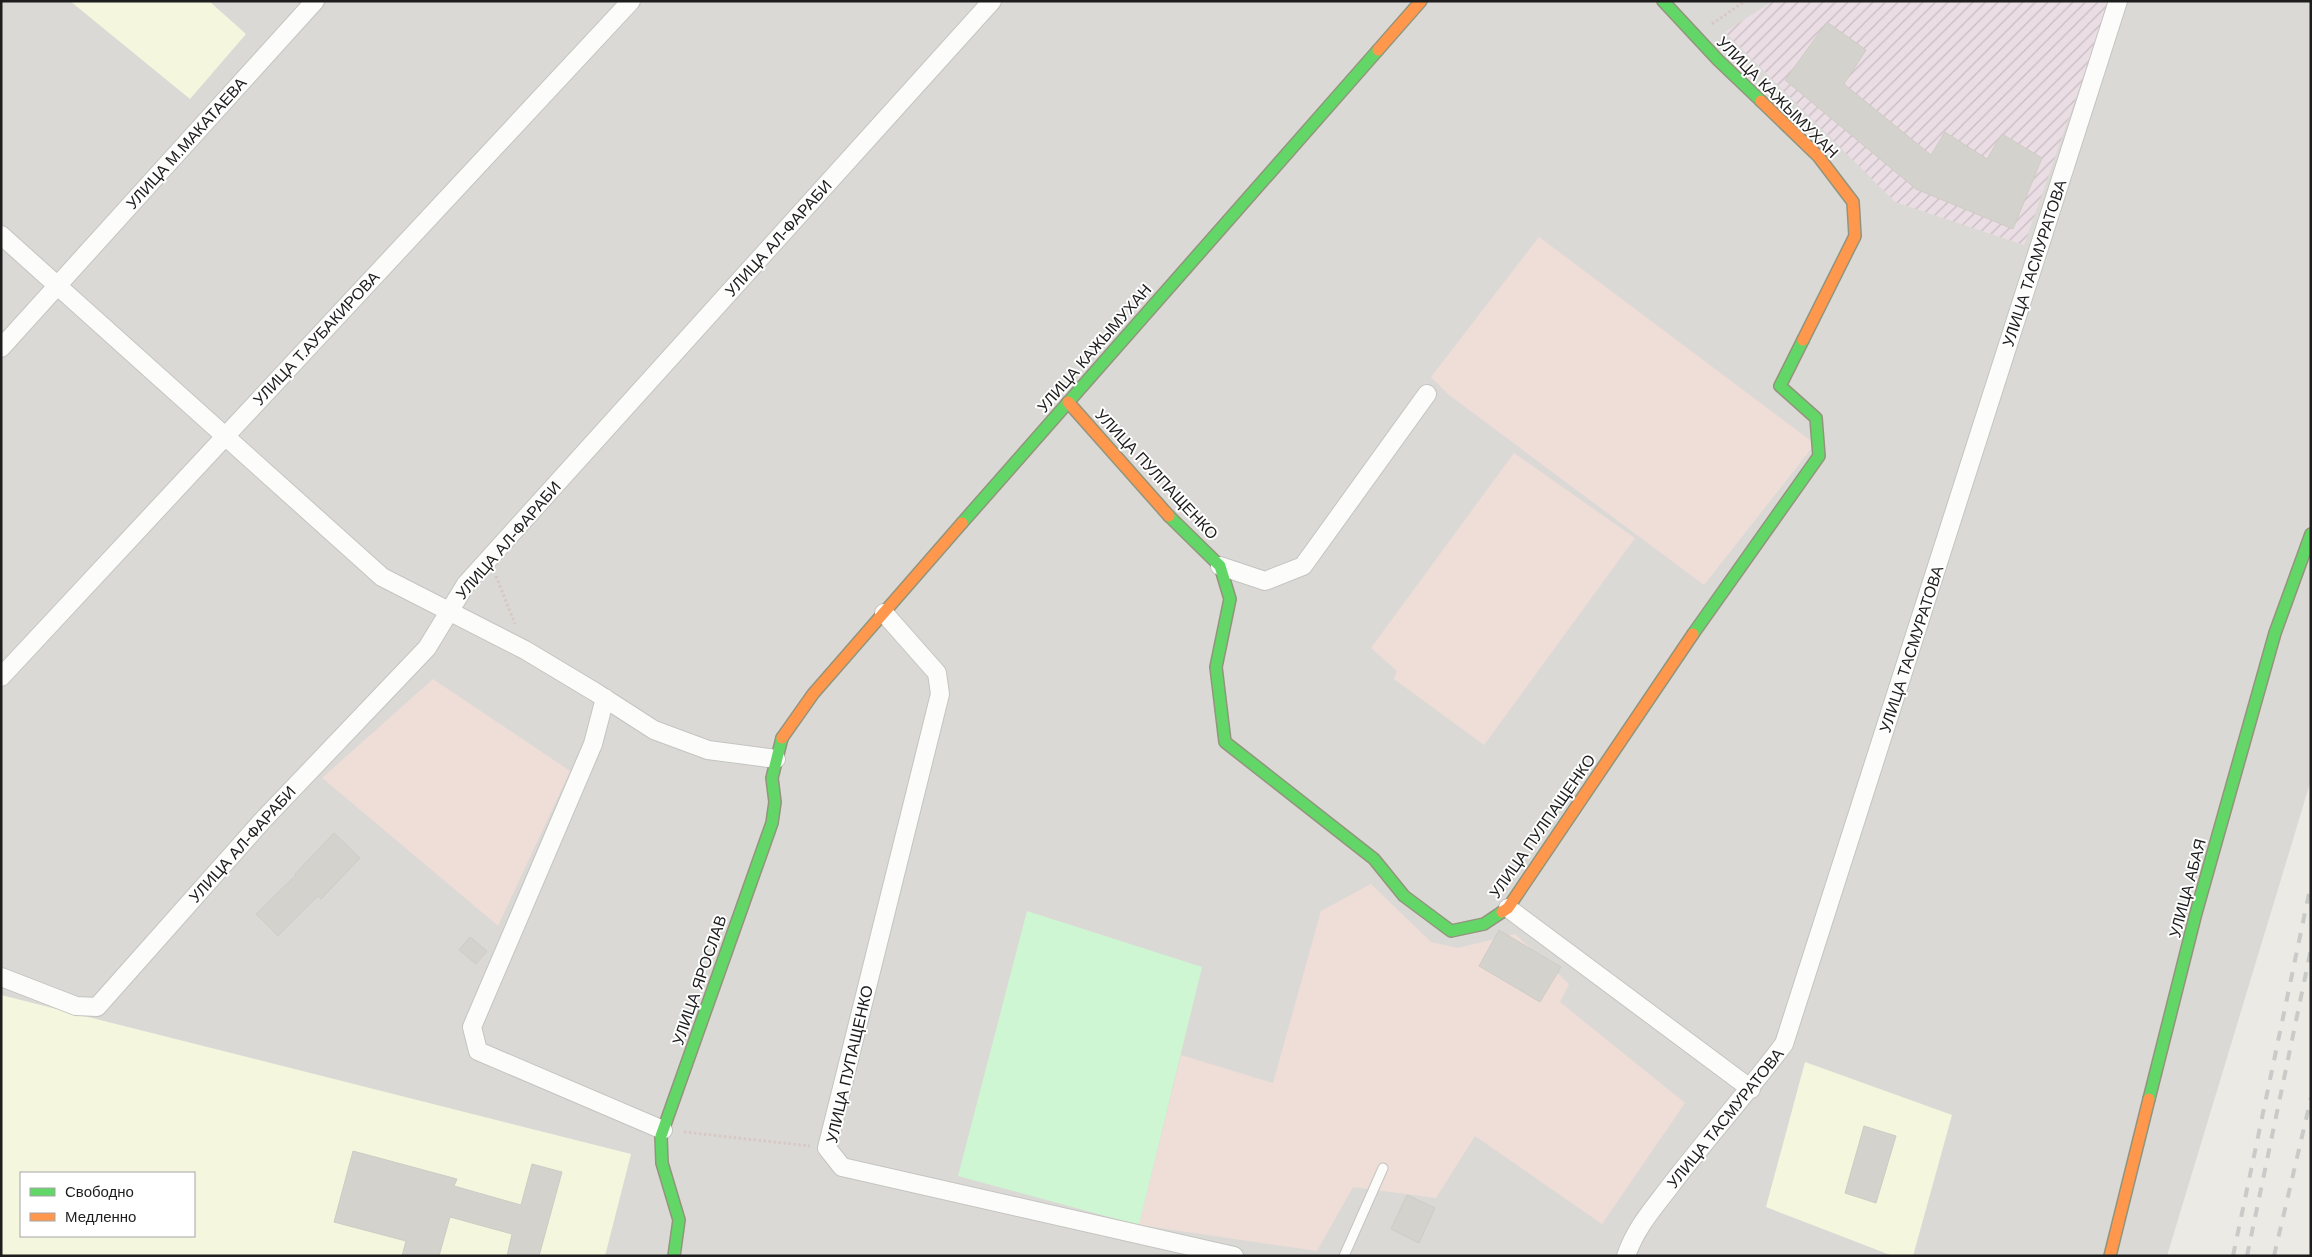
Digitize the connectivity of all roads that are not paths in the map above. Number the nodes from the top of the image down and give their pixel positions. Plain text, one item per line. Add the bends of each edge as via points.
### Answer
1 (315, 1) edge
2 (632, 1) edge
3 (992, 1) edge
4 (1421, 1) edge
5 (1663, 1) edge
6 (2118, 1) edge
7 (1, 235) edge
8 (57, 284) junction
9 (1, 348) edge
10 (1780, 386) joint
11 (1427, 394) dead end
12 (1068, 402) junction
13 (224, 436) junction
14 (2311, 534) edge
15 (1220, 566) junction
16 (450, 610) junction
17 (884, 613) junction
18 (1, 677) edge
19 (605, 698) junction
20 (796, 719) joint
21 (776, 759) junction
22 (1508, 908) junction
23 (1, 977) edge
24 (1751, 1089) junction
25 (664, 1130) junction
26 (1383, 1168) dead end
27 (674, 1256) edge
28 (1234, 1256) edge
29 (1344, 1256) edge
30 (1626, 1256) edge
31 (2110, 1256) edge

1 - 8 street, УЛИЦА М.МАКАТАЕВА
2 - 13 street, УЛИЦА Т.АУБАКИРОВА
3 - 16 street, УЛИЦА АЛ-ФАРАБИ via 466,584
4 - 12 street, УЛИЦА КАЖЫМУХАН
5 - 10 street, УЛИЦА КАЖЫМУХАН via 1818,156 1853,202 1855,236
6 - 24 street, УЛИЦА ТАСМУРАТОВА via 1784,1044
7 - 8 street
8 - 9 street, УЛИЦА М.МАКАТАЕВА
8 - 13 street
10 - 22 street, УЛИЦА ПУЛПАЩЕНКО via 1816,418 1819,456 1683,648
11 - 15 street via 1303,566 1266,581
12 - 15 street, УЛИЦА ПУЛПАЩЕНКО via 1172,519
12 - 17 street, УЛИЦА КАЖЫМУХАН
13 - 16 street via 382,576
13 - 18 street, УЛИЦА Т.АУБАКИРОВА
14 - 31 street, УЛИЦА АБАЯ via 2275,633 2196,913
15 - 22 street, УЛИЦА ПУЛПАЩЕНКО via 1230,599 1216,667 1225,742 1374,859 1404,896 1451,932 1484,924
16 - 19 street
16 - 23 street, УЛИЦА АЛ-ФАРАБИ via 427,648 263,820 97,1007 76,1006
17 - 20 street, УЛИЦА КАЖЫМУХАН via 813,694
17 - 28 street, УЛИЦА ПУПАЩЕНКО via 937,673 940,694 827,1148 842,1167
19 - 21 street via 654,730 708,750
19 - 25 street via 593,744 472,1027 478,1051
20 - 21 street, УЛИЦА ЯРОСЛАВ via 780,741
21 - 25 street, УЛИЦА ЯРОСЛАВ via 772,778 775,802 772,823
22 - 24 street
24 - 30 street, УЛИЦА ТАСМУРАТОВА via 1696,1153 1634,1235
25 - 27 street, УЛИЦА ЯРОСЛАВ via 661,1136 662,1163 679,1220
26 - 29 lane

